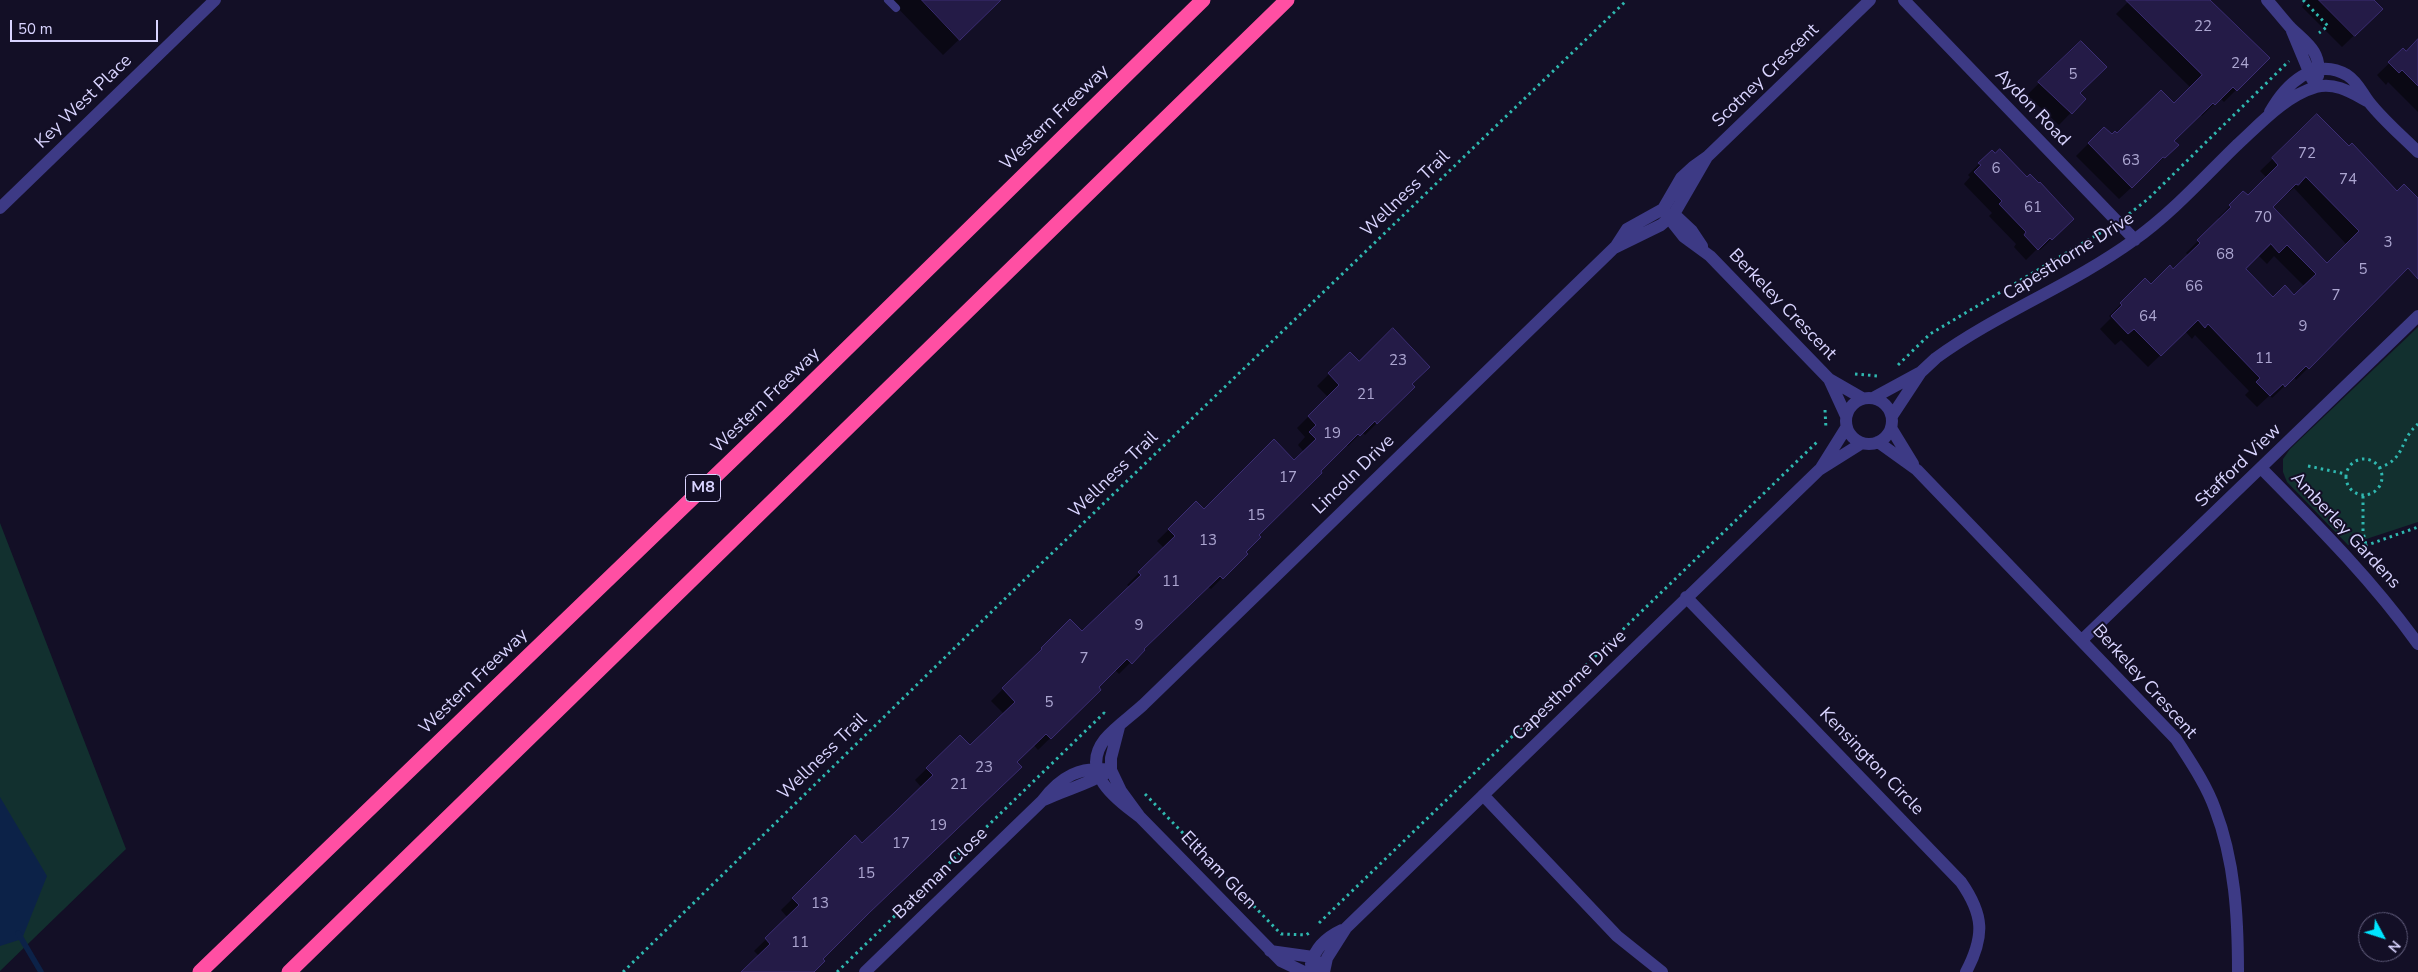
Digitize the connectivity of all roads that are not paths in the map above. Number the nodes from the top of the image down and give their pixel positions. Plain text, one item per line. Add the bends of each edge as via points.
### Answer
1 (215, 0) edge
2 (888, 0) edge
3 (1203, 0) edge
4 (1286, 0) edge
5 (1870, 0) edge
6 (1904, 0) edge
7 (2267, 0) edge
8 (896, 8) dead end
9 (2314, 70) junction
10 (2316, 87) junction
11 (2369, 102) junction
12 (2267, 116) junction
13 (2418, 152) edge
14 (0, 208) edge
15 (1669, 214) junction
16 (2135, 240) junction
17 (2418, 316) edge
18 (1921, 372) junction
19 (1839, 389) junction
20 (1868, 398) junction
21 (1846, 422) junction
22 (1891, 422) junction
23 (1878, 442) junction
24 (1862, 443) junction
25 (2261, 468) junction
26 (1819, 470) junction
27 (1917, 470) junction
28 (1686, 597) junction
29 (2082, 640) junction
30 (2418, 644) edge
31 (1102, 772) junction
32 (1483, 795) junction
33 (1346, 928) junction
34 (1270, 951) junction
35 (1313, 957) junction
36 (1321, 971) edge
37 (200, 972) edge
38 (290, 972) edge
39 (865, 972) edge
40 (1304, 972) edge
41 (1309, 972) edge
42 (1662, 972) edge
43 (1966, 972) edge
44 (2238, 972) edge

1 - 14 street, Key West Place
2 - 8 lane
3 - 37 highway, Western Freeway / M8 via 785,409
4 - 38 highway
5 - 15 street, Scotney Crescent via 1708,157 1681,178
6 - 16 street, Aydon Road
7 - 9 street via 2292,28
9 - 10 street
9 - 11 street, Capesthorne Drive via 2328,68 2347,76
9 - 12 street, Capesthorne Drive via 2296,79 2279,95
10 - 11 street, Capesthorne Drive via 2346,89
10 - 12 street, Capesthorne Drive
11 - 13 street, Capesthorne Drive
12 - 16 street, Capesthorne Drive
15 - 19 street, Berkeley Crescent via 1692,231 1710,256
15 - 31 street, Lincoln Drive via 1627,228 1614,248 1119,727
16 - 18 street, Capesthorne Drive via 1947,350
17 - 25 street, Stafford View
18 - 20 street, Capesthorne Drive
18 - 22 street, Capesthorne Drive
19 - 20 street
19 - 21 street, Berkeley Crescent
20 - 21 street via 1851,405
20 - 22 street via 1886,404
21 - 24 street via 1855,440
21 - 26 street, Capesthorne Drive
22 - 23 street via 1884,438
22 - 27 street, Berkeley Crescent
23 - 24 street
23 - 27 street, Berkeley Crescent
24 - 26 street, Capesthorne Drive
25 - 29 street, Stafford View
25 - 30 street, Amberley Gardens via 2388,602
26 - 28 street, Capesthorne Drive
27 - 29 street, Berkeley Crescent
28 - 32 street, Capesthorne Drive
28 - 43 street, Kensington Circle via 1961,882 1974,901 1979,920 1979,940
29 - 44 street, Berkeley Crescent via 2176,739 2215,808 2234,885
31 - 34 street, Eltham Glen via 1140,817
31 - 39 street, Bateman Close via 1042,801
32 - 33 street, Capesthorne Drive
32 - 42 street via 1617,936
33 - 35 street, Capesthorne Drive via 1332,935
33 - 36 street, Capesthorne Drive
34 - 35 street
34 - 40 street, Eltham Glen via 1280,962
35 - 36 street
35 - 41 street, Capesthorne Drive

